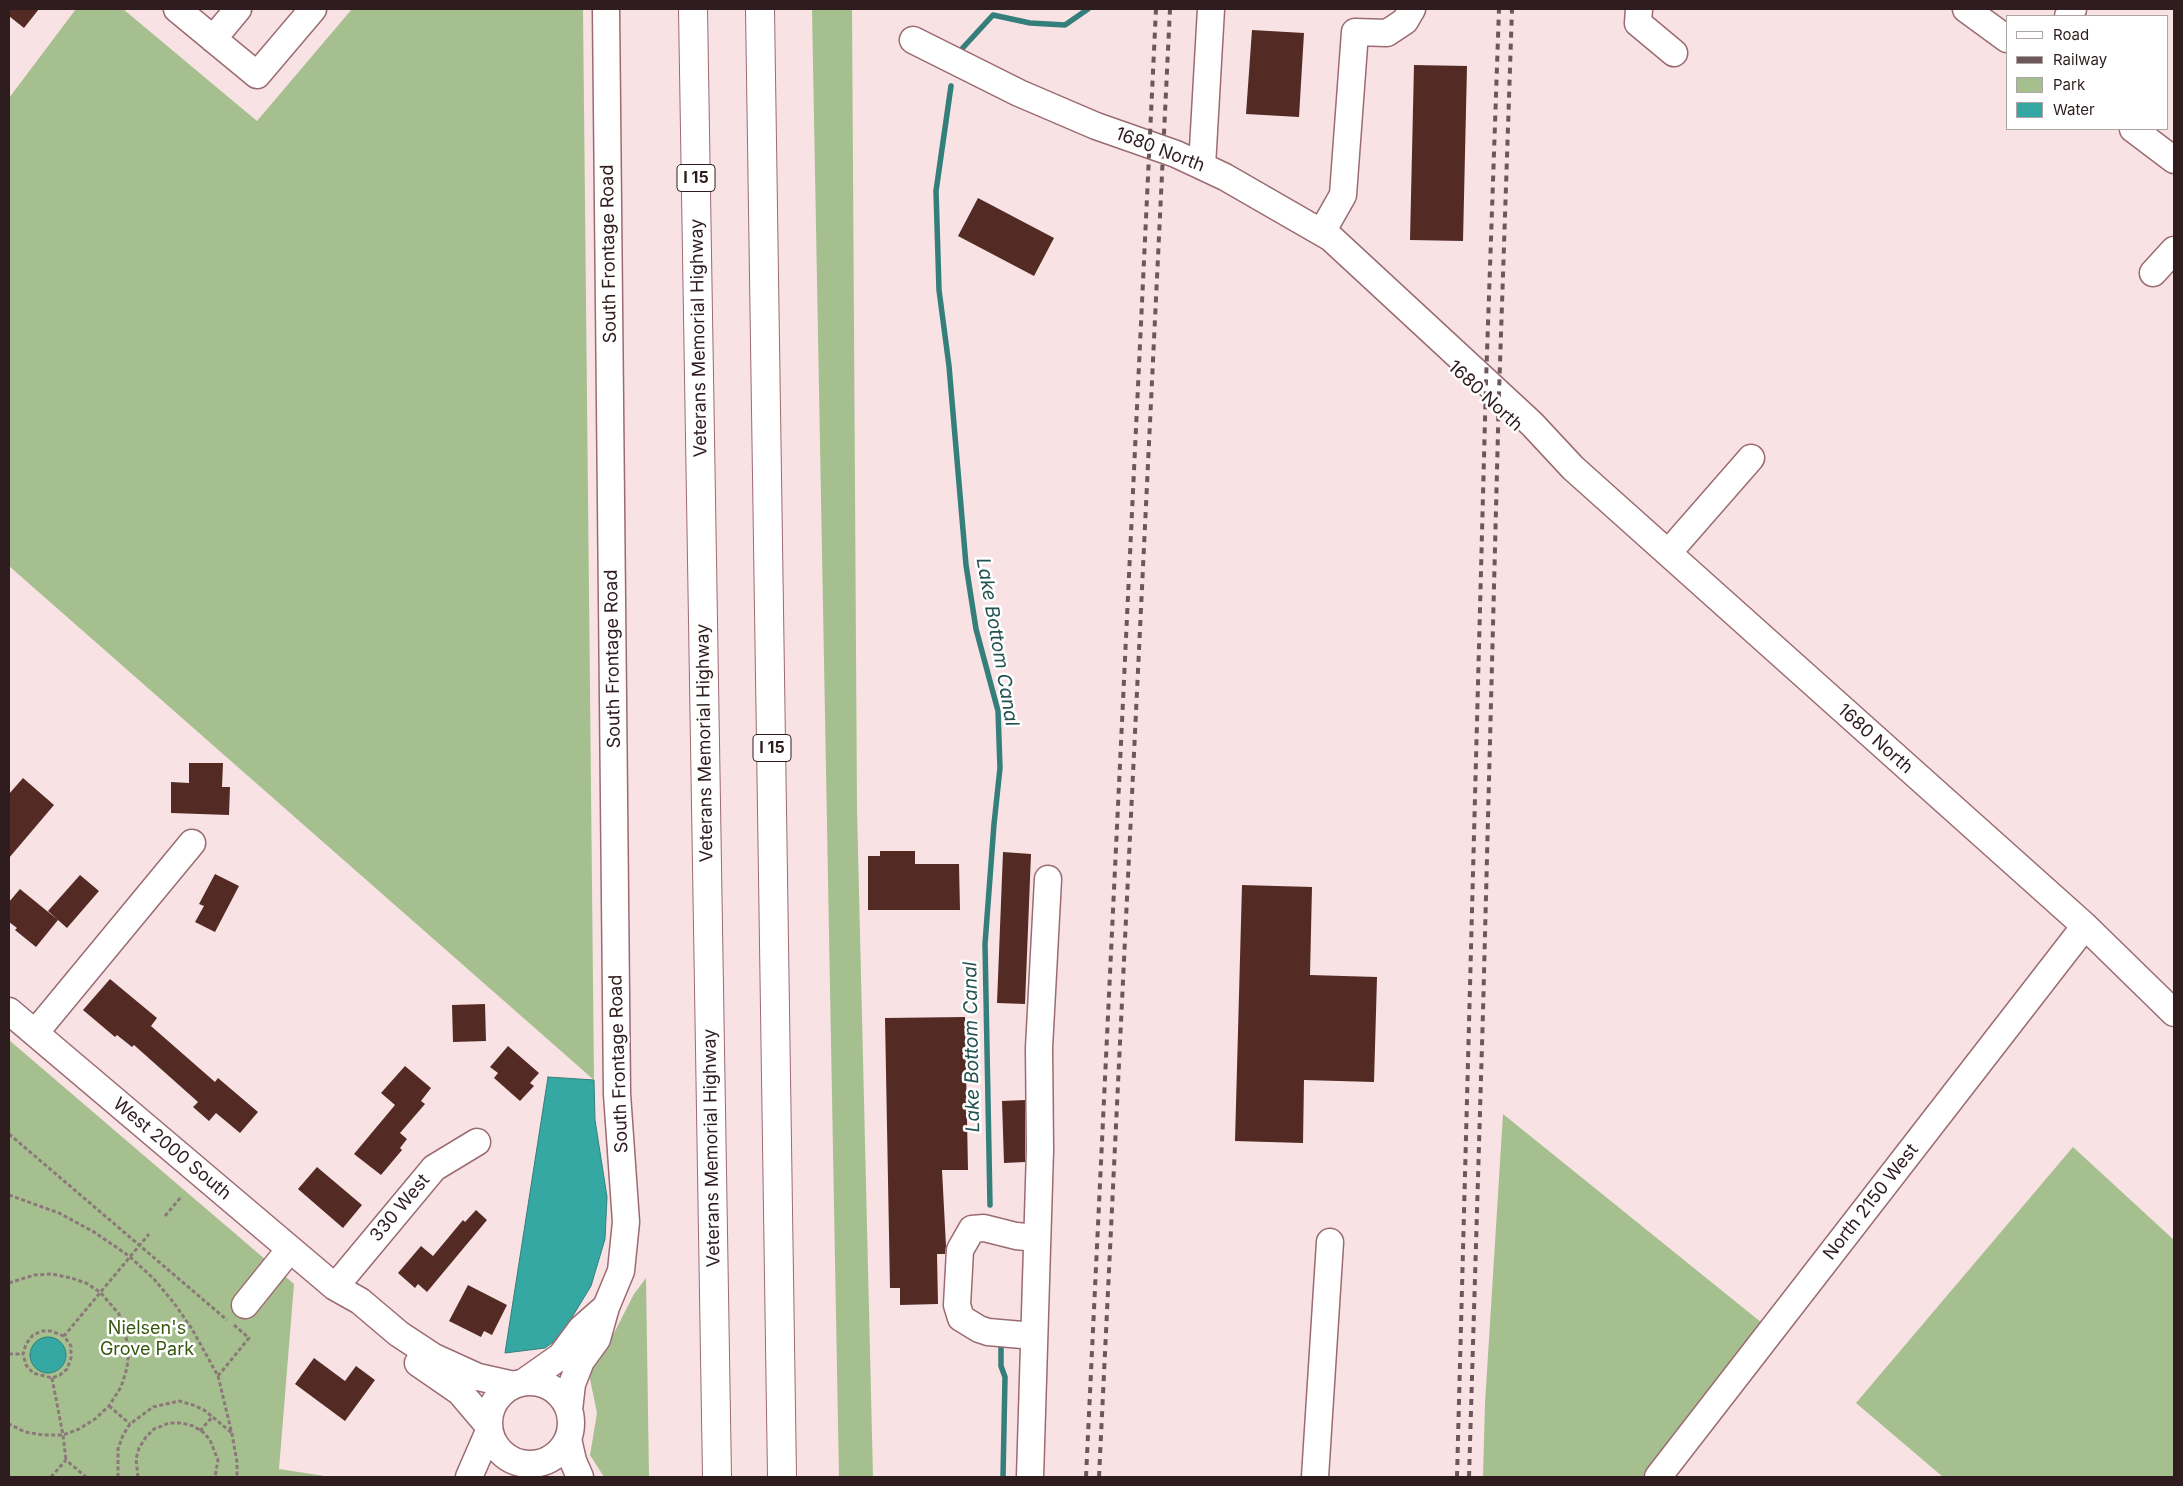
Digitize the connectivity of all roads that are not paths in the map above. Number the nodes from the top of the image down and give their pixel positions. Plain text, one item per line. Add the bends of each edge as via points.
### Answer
1 (177, 9) edge
2 (238, 9) edge
3 (313, 9) edge
4 (606, 9) edge
5 (694, 9) edge
6 (760, 9) edge
7 (1211, 9) edge
8 (1412, 9) edge
9 (1966, 9) edge
10 (1639, 16) edge
11 (2006, 38) edge
12 (213, 39) junction
13 (913, 40) dead end
14 (1674, 53) dead end
15 (2134, 130) edge
16 (2174, 160) edge
17 (1202, 166) junction
18 (1322, 232) junction
19 (2174, 250) edge
20 (2153, 273) dead end
21 (1751, 458) dead end
22 (1668, 553) junction
23 (192, 843) dead end
24 (1048, 879) dead end
25 (2084, 926) junction
26 (2172, 1006) edge
27 (9, 1011) edge
28 (35, 1033) junction
29 (477, 1142) dead end
30 (1036, 1238) junction
31 (1330, 1242) dead end
32 (290, 1249) junction
33 (335, 1287) junction
34 (245, 1304) dead end
35 (606, 1307) junction
36 (1034, 1336) junction
37 (519, 1383) junction
38 (569, 1410) junction
39 (489, 1428) junction
40 (568, 1439) junction
41 (529, 1471) edge
42 (469, 1477) edge
43 (580, 1477) edge
44 (717, 1477) edge
45 (782, 1477) edge
46 (1030, 1477) edge
47 (1316, 1477) edge
48 (1658, 1477) edge

1 - 12 street
2 - 12 street
3 - 12 street via 257,76
4 - 35 street, South Frontage Road via 616,1094 626,1222 621,1271
5 - 44 highway, Veterans Memorial Highway / I 15
6 - 45 highway, I 15
7 - 17 street
8 - 18 street via 1406,21 1387,33 1355,32 1343,195
9 - 11 street
10 - 14 street
13 - 17 street, 1680 North via 1019,93
15 - 16 street
17 - 18 street, 1680 North
18 - 22 street, 1680 North via 1387,291 1429,344 1537,445 1573,468
19 - 20 street
21 - 22 street
22 - 25 street, 1680 North
23 - 28 street
24 - 30 street via 1039,1048 1040,1150
25 - 26 street, 1680 North
25 - 48 street, North 2150 West
27 - 28 street, West 2000 South
28 - 32 street, West 2000 South
29 - 33 street, 330 West via 434,1168
30 - 36 street
30 - 36 street via 984,1228 972,1229 960,1250 957,1305 961,1318 979,1329
31 - 47 street
32 - 33 street, West 2000 South
32 - 34 street
33 - 37 street, West 2000 South via 360,1301 399,1334 434,1357 478,1377
33 - 39 street, West 2000 South via 350,1314 389,1346 460,1392
35 - 37 street, South Frontage Road via 581,1330 561,1356
35 - 38 street, South Frontage Road via 597,1339 581,1361 572,1384
36 - 46 street
37 - 38 street via 533,1382 551,1388
37 - 39 street via 503,1391 495,1401
38 - 40 street via 571,1430
39 - 41 street via 493,1443 501,1454
39 - 42 street
40 - 41 street via 555,1456
40 - 43 street

